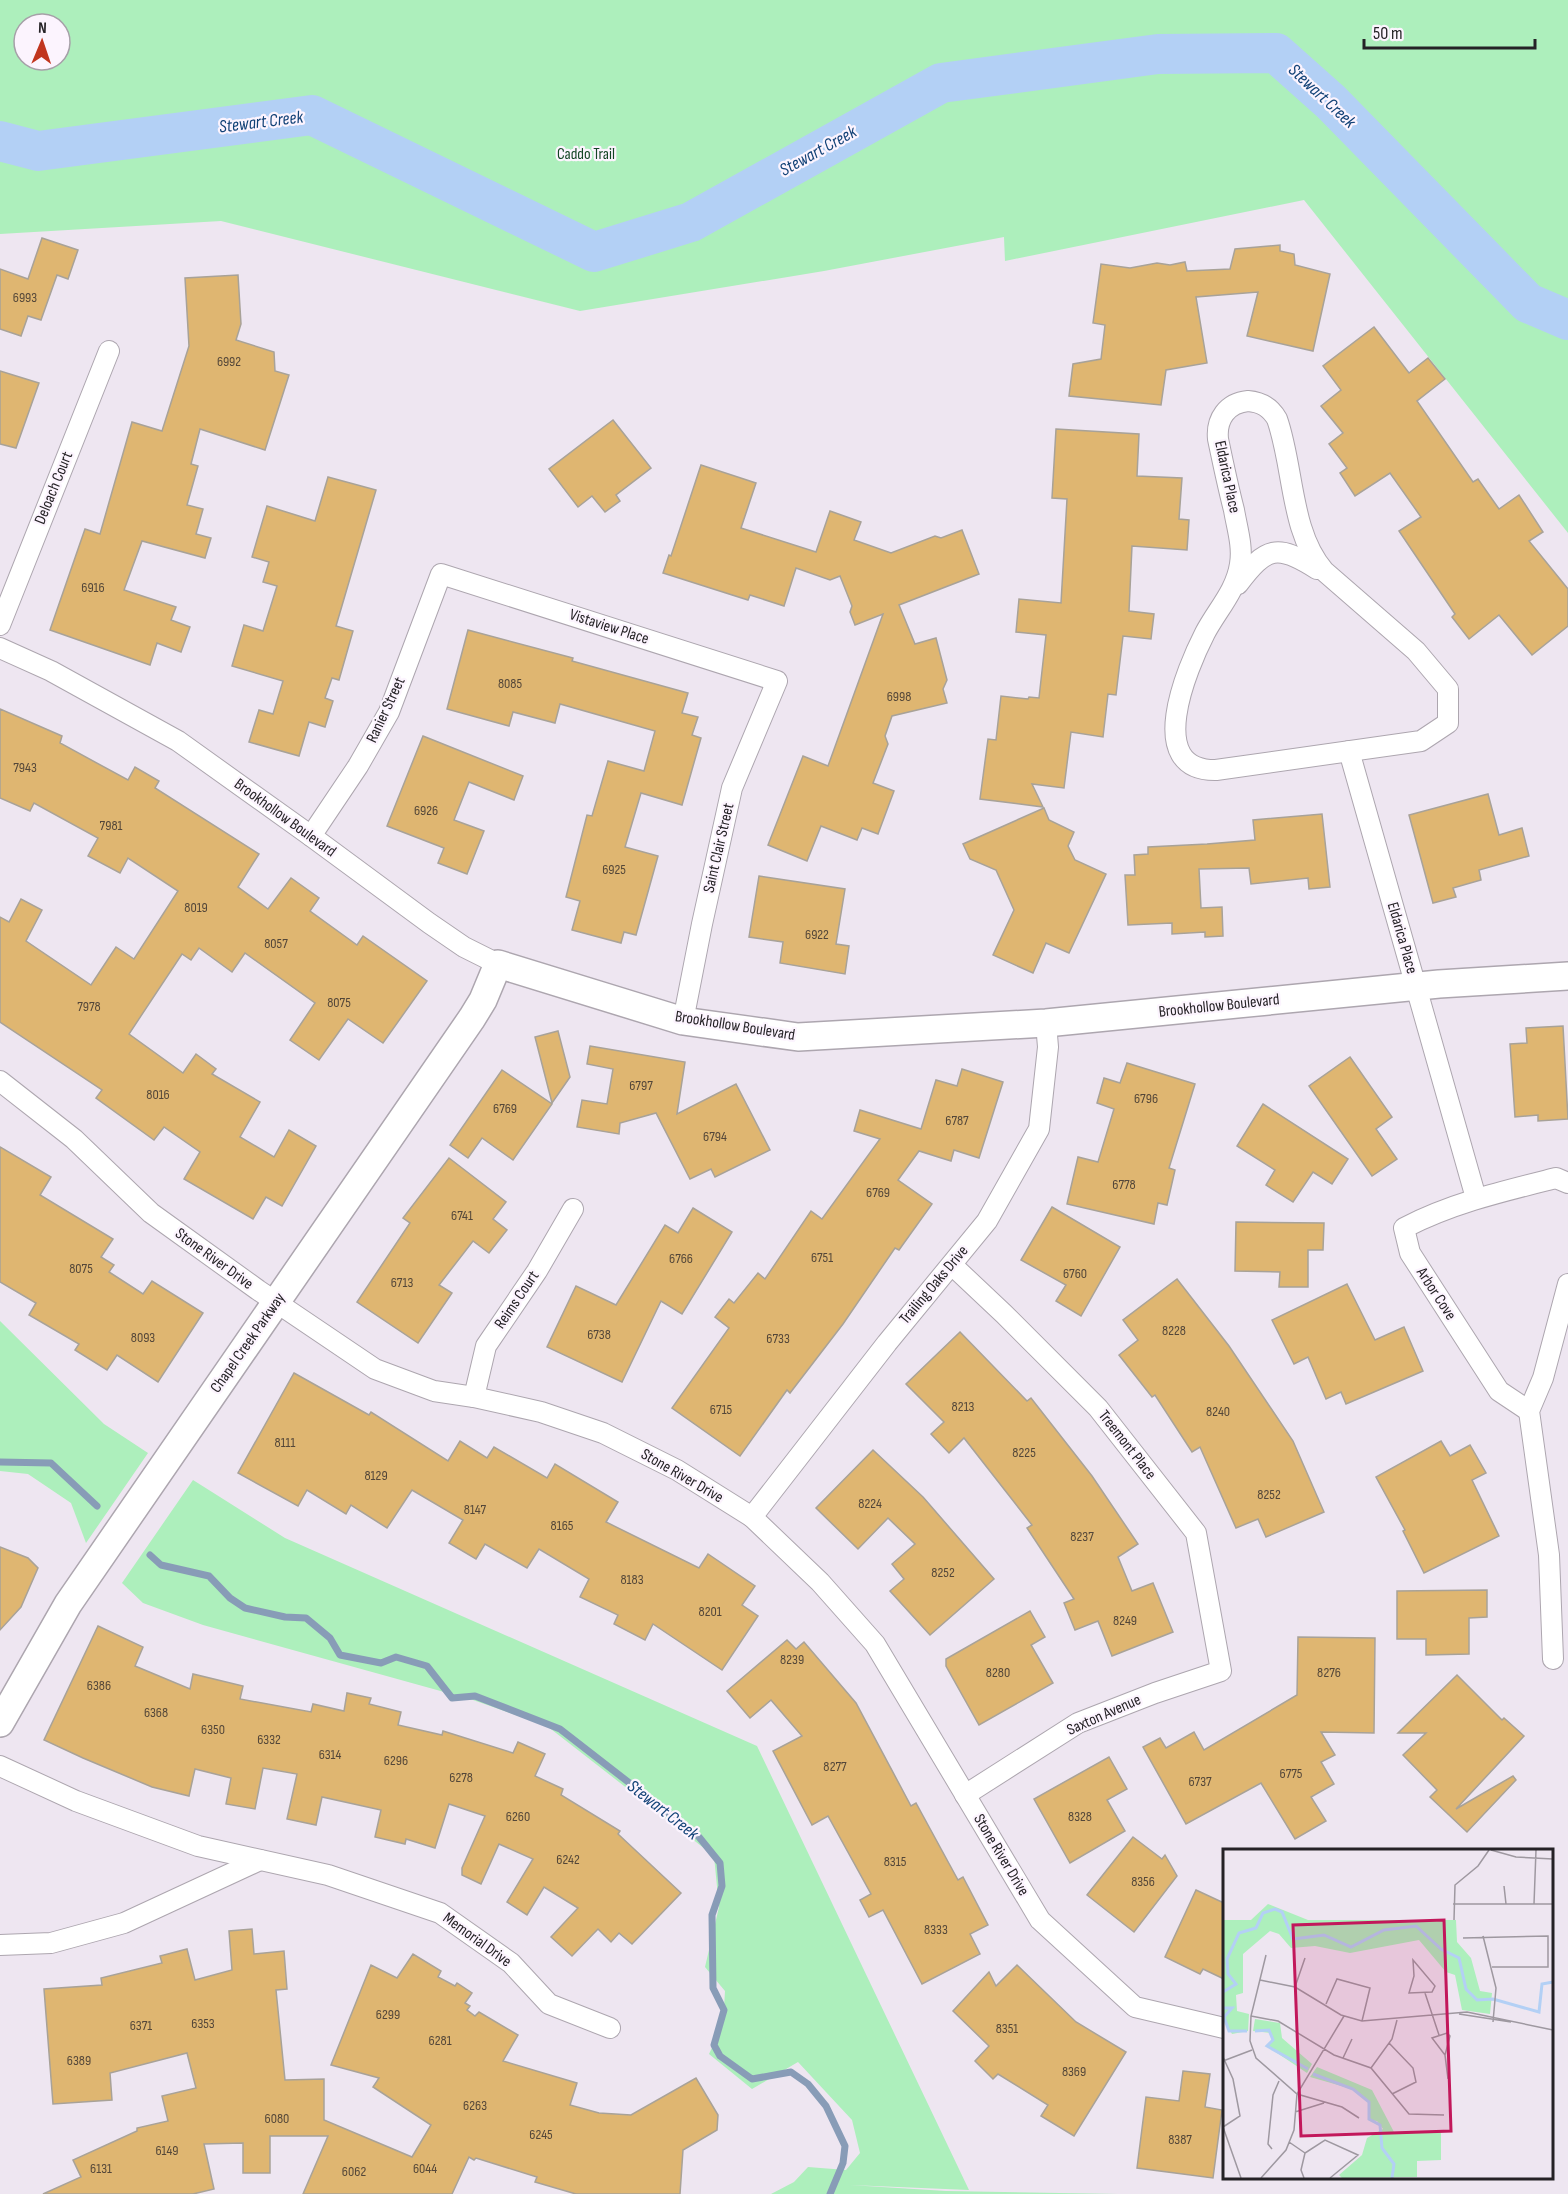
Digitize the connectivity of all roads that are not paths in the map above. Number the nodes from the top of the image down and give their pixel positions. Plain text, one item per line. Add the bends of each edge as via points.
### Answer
1 (109, 351) dead end
2 (441, 574) joint
3 (1336, 582) junction
4 (1226, 600) junction
5 (0, 625) edge
6 (0, 648) edge
7 (777, 681) joint
8 (1349, 752) junction
9 (311, 836) junction
10 (498, 964) junction
11 (1568, 976) edge
12 (1416, 986) junction
13 (683, 1021) junction
14 (1046, 1023) junction
15 (0, 1081) edge
16 (1568, 1183) edge
17 (1476, 1198) junction
18 (573, 1209) dead end
19 (952, 1264) junction
20 (1568, 1284) edge
21 (277, 1303) junction
22 (474, 1397) junction
23 (1529, 1411) junction
24 (752, 1517) junction
25 (1553, 1659) dead end
26 (1221, 1671) joint
27 (0, 1723) edge
28 (0, 1767) edge
29 (965, 1795) junction
30 (260, 1860) junction
31 (0, 1945) edge
32 (610, 2028) dead end
33 (1223, 2028) edge

1 - 5 street, Deloach Court
2 - 7 street, Vistaview Place
2 - 9 street, Ranier Street via 389,712
3 - 4 street, Eldarica Place via 1293,554 1272,553 1257,561
3 - 4 street, Eldarica Place via 1316,562 1305,540 1277,419 1262,404 1242,402 1226,411 1218,429 1241,549 1238,576
3 - 8 street, Eldarica Place via 1416,651 1448,689 1448,723 1421,741
4 - 8 street, Eldarica Place via 1205,632 1185,680 1174,732 1181,754 1200,769 1216,770
6 - 9 street, Brookhollow Boulevard via 51,671 178,741
7 - 13 street, Saint Clair Street via 732,788
8 - 12 street, Eldarica Place
9 - 10 street, Brookhollow Boulevard via 429,923
10 - 13 street, Brookhollow Boulevard
10 - 21 street, Chapel Creek Parkway via 472,1018
11 - 12 street, Brookhollow Boulevard
12 - 14 street, Brookhollow Boulevard
12 - 17 street
13 - 14 street, Brookhollow Boulevard via 798,1037
14 - 19 street, Trailing Oaks Drive via 1048,1047 1039,1129 987,1221
15 - 21 street, Stone River Drive via 74,1139 151,1213
16 - 17 street, Arbor Cove via 1556,1178
17 - 23 street, Arbor Cove via 1404,1228 1410,1253 1499,1391
18 - 22 street, Reims Court via 486,1346
19 - 24 street, Trailing Oaks Drive
19 - 26 street, Treemont Place via 1098,1408 1196,1533
20 - 23 street via 1543,1378
21 - 22 street, Stone River Drive via 375,1369 434,1391
21 - 27 street, Chapel Creek Parkway via 68,1604
22 - 24 street, Stone River Drive via 541,1412 603,1433 677,1470
23 - 25 street via 1549,1555
24 - 29 street, Stone River Drive via 820,1582 874,1644
26 - 29 street, Saxton Avenue via 1078,1723
28 - 30 street, Memorial Drive via 76,1801 198,1846
29 - 33 street, Stone River Drive via 1040,1920 1135,2007
30 - 31 street via 124,1923 51,1942
30 - 32 street, Memorial Drive via 328,1875 440,1913 511,1963 549,2004

